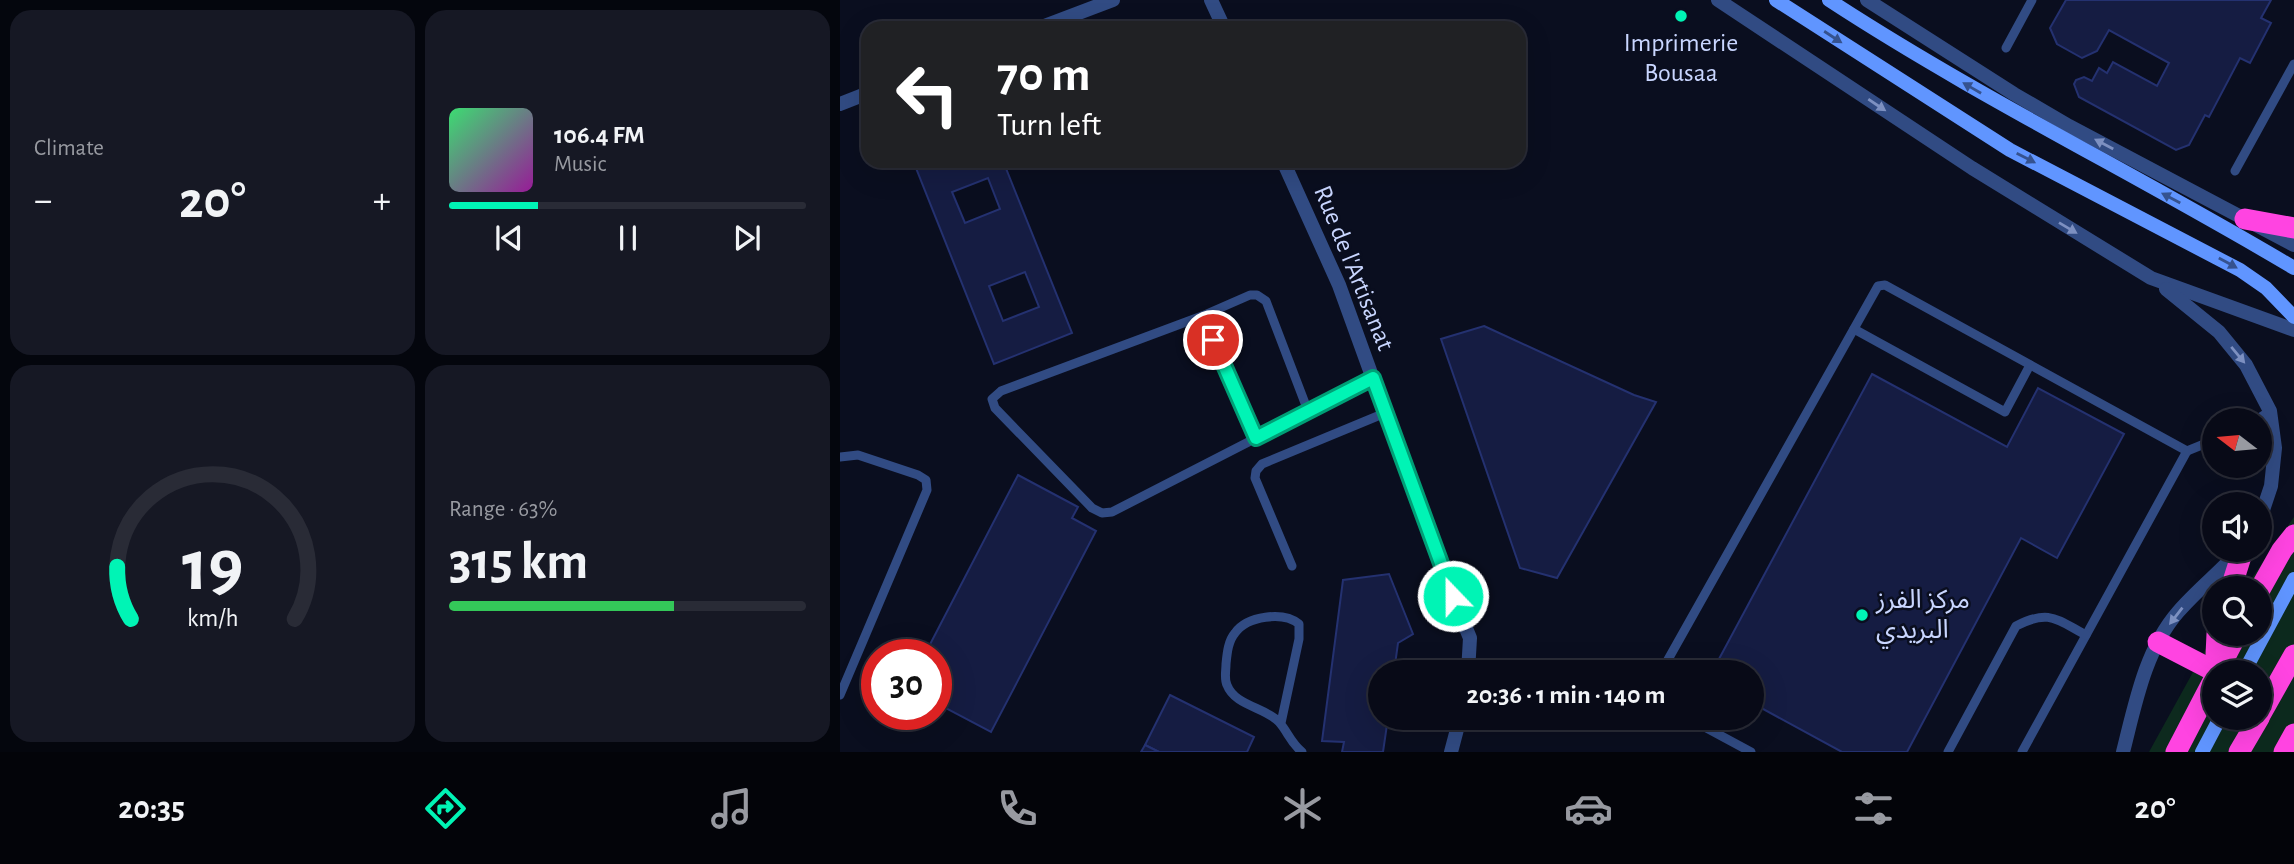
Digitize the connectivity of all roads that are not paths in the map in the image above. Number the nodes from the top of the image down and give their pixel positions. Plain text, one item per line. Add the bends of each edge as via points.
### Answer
1 (1113, 0) edge
2 (1212, 0) edge
3 (1718, 0) edge
4 (1776, 0) edge
5 (1829, 0) edge
6 (1867, 0) edge
7 (2032, 0) edge
8 (1058, 21) edge
9 (1221, 21) edge
10 (2006, 48) dead end
11 (2293, 67) edge
12 (861, 96) edge
13 (840, 104) edge
14 (1286, 168) edge
15 (2235, 170) dead end
16 (2245, 219) junction
17 (2294, 228) edge
18 (2294, 245) edge
19 (2294, 268) edge
20 (2151, 278) junction
21 (1202, 316) junction
22 (2294, 317) edge
23 (1854, 329) junction
24 (2294, 330) edge
25 (2030, 365) junction
26 (1373, 378) junction
27 (2268, 408) edge
28 (1308, 411) junction
29 (1385, 414) junction
30 (2272, 430) edge
31 (1256, 438) junction
32 (2202, 445) edge
33 (2187, 452) junction
34 (840, 457) edge
35 (2272, 473) edge
36 (2294, 535) edge
37 (2230, 562) edge
38 (1292, 566) dead end
39 (2267, 576) edge
40 (2294, 579) edge
41 (2086, 635) junction
42 (2158, 642) junction
43 (2294, 655) edge
44 (1469, 660) edge
45 (1668, 660) edge
46 (2250, 660) edge
47 (2202, 666) edge
48 (2272, 694) edge
49 (840, 695) edge
50 (2202, 701) edge
51 (1281, 723) junction
52 (1457, 730) edge
53 (1710, 730) edge
54 (2214, 730) edge
55 (2252, 730) edge
56 (2294, 734) edge
57 (1302, 752) edge
58 (1451, 752) edge
59 (1751, 752) edge
60 (1948, 752) edge
61 (2022, 752) edge
62 (2123, 752) edge
63 (2176, 752) edge
64 (2202, 752) edge
65 (2239, 752) edge
66 (2284, 752) edge

1 - 8 street
2 - 9 street
3 -> 20 street via 1994,182
4 -> 22 street via 2010,150 2241,270
19 -> 5 street via 1962,82
16 -> 6 street via 2047,113
7 - 10 lane
11 - 15 lane
12 - 13 street
14 - 26 street, Rue de l'Artisanat via 1339,285
16 - 17 highway
16 - 18 street
20 - 24 street
20 -> 27 street via 2219,332 2246,365
21 - 28 lane via 1250,295 1266,302
21 - 31 lane
21 - 31 lane via 1001,391 992,399 995,408 1102,513
23 - 25 lane via 1878,286 1885,285
23 - 25 lane via 2004,412
23 - 45 lane
25 - 33 lane
26 - 28 lane
26 - 29 street, Rue de l'Artisanat
28 - 31 lane
29 - 38 lane via 1262,464 1256,471
29 - 44 street, Rue de l'Artisanat via 1470,638
30 - 35 street
32 - 33 lane
33 - 41 lane
34 - 49 lane via 858,454 918,475 926,480 927,490
36 - 39 highway
37 -> 42 street via 2177,613
40 - 46 street
41 - 60 lane via 2050,616 2016,626
41 - 61 lane
42 - 47 highway
42 - 62 street
43 - 48 highway
50 - 63 highway
51 - 51 lane via 1241,700 1225,683 1227,652 1234,634 1245,624 1272,617 1290,618 1299,624
51 - 57 lane
52 - 58 street
53 - 59 lane
54 - 64 street
55 - 65 highway
56 - 66 highway

